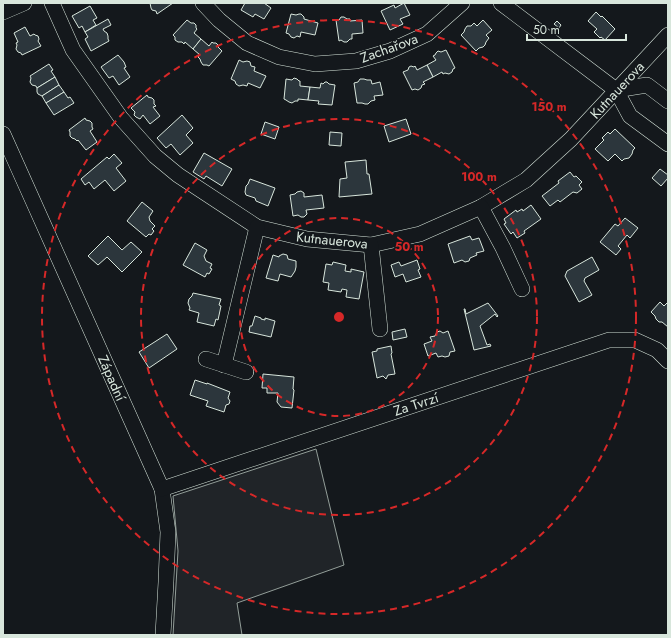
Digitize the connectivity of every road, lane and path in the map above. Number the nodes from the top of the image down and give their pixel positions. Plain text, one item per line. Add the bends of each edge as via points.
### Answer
1 (24, 3) edge
2 (52, 3) edge
3 (203, 3) edge
4 (462, 3) edge
5 (501, 3) edge
6 (3, 12) edge
7 (668, 35) edge
8 (616, 90) junction
9 (668, 101) edge
10 (3, 134) edge
11 (668, 144) edge
12 (481, 208) junction
13 (257, 227) junction
14 (371, 245) junction
15 (522, 289) dead end
16 (380, 329) dead end
17 (206, 359) dead end
18 (668, 361) edge
19 (224, 365) junction
20 (246, 372) dead end
21 (162, 489) junction
22 (163, 635) edge

1 - 6 street
2 - 13 street, Kutnauerova via 73,50 121,118 156,156 178,175
3 - 4 street, Zachařova via 247,43 279,57 315,64 356,61 390,51 428,34
5 - 8 street
7 - 8 street, Kutnauerova
8 - 9 street via 647,85
8 - 11 street via 630,116
8 - 12 street, Kutnauerova via 571,139 526,180
10 - 21 street, Západní
12 - 14 street, Kutnauerova via 420,234
12 - 15 street
13 - 14 street, Kutnauerova via 307,239
13 - 19 street
14 - 16 street
17 - 19 street
18 - 21 street, Za Tvrzí via 656,350 635,340 608,340
19 - 20 street
21 - 22 street, Západní via 168,532

